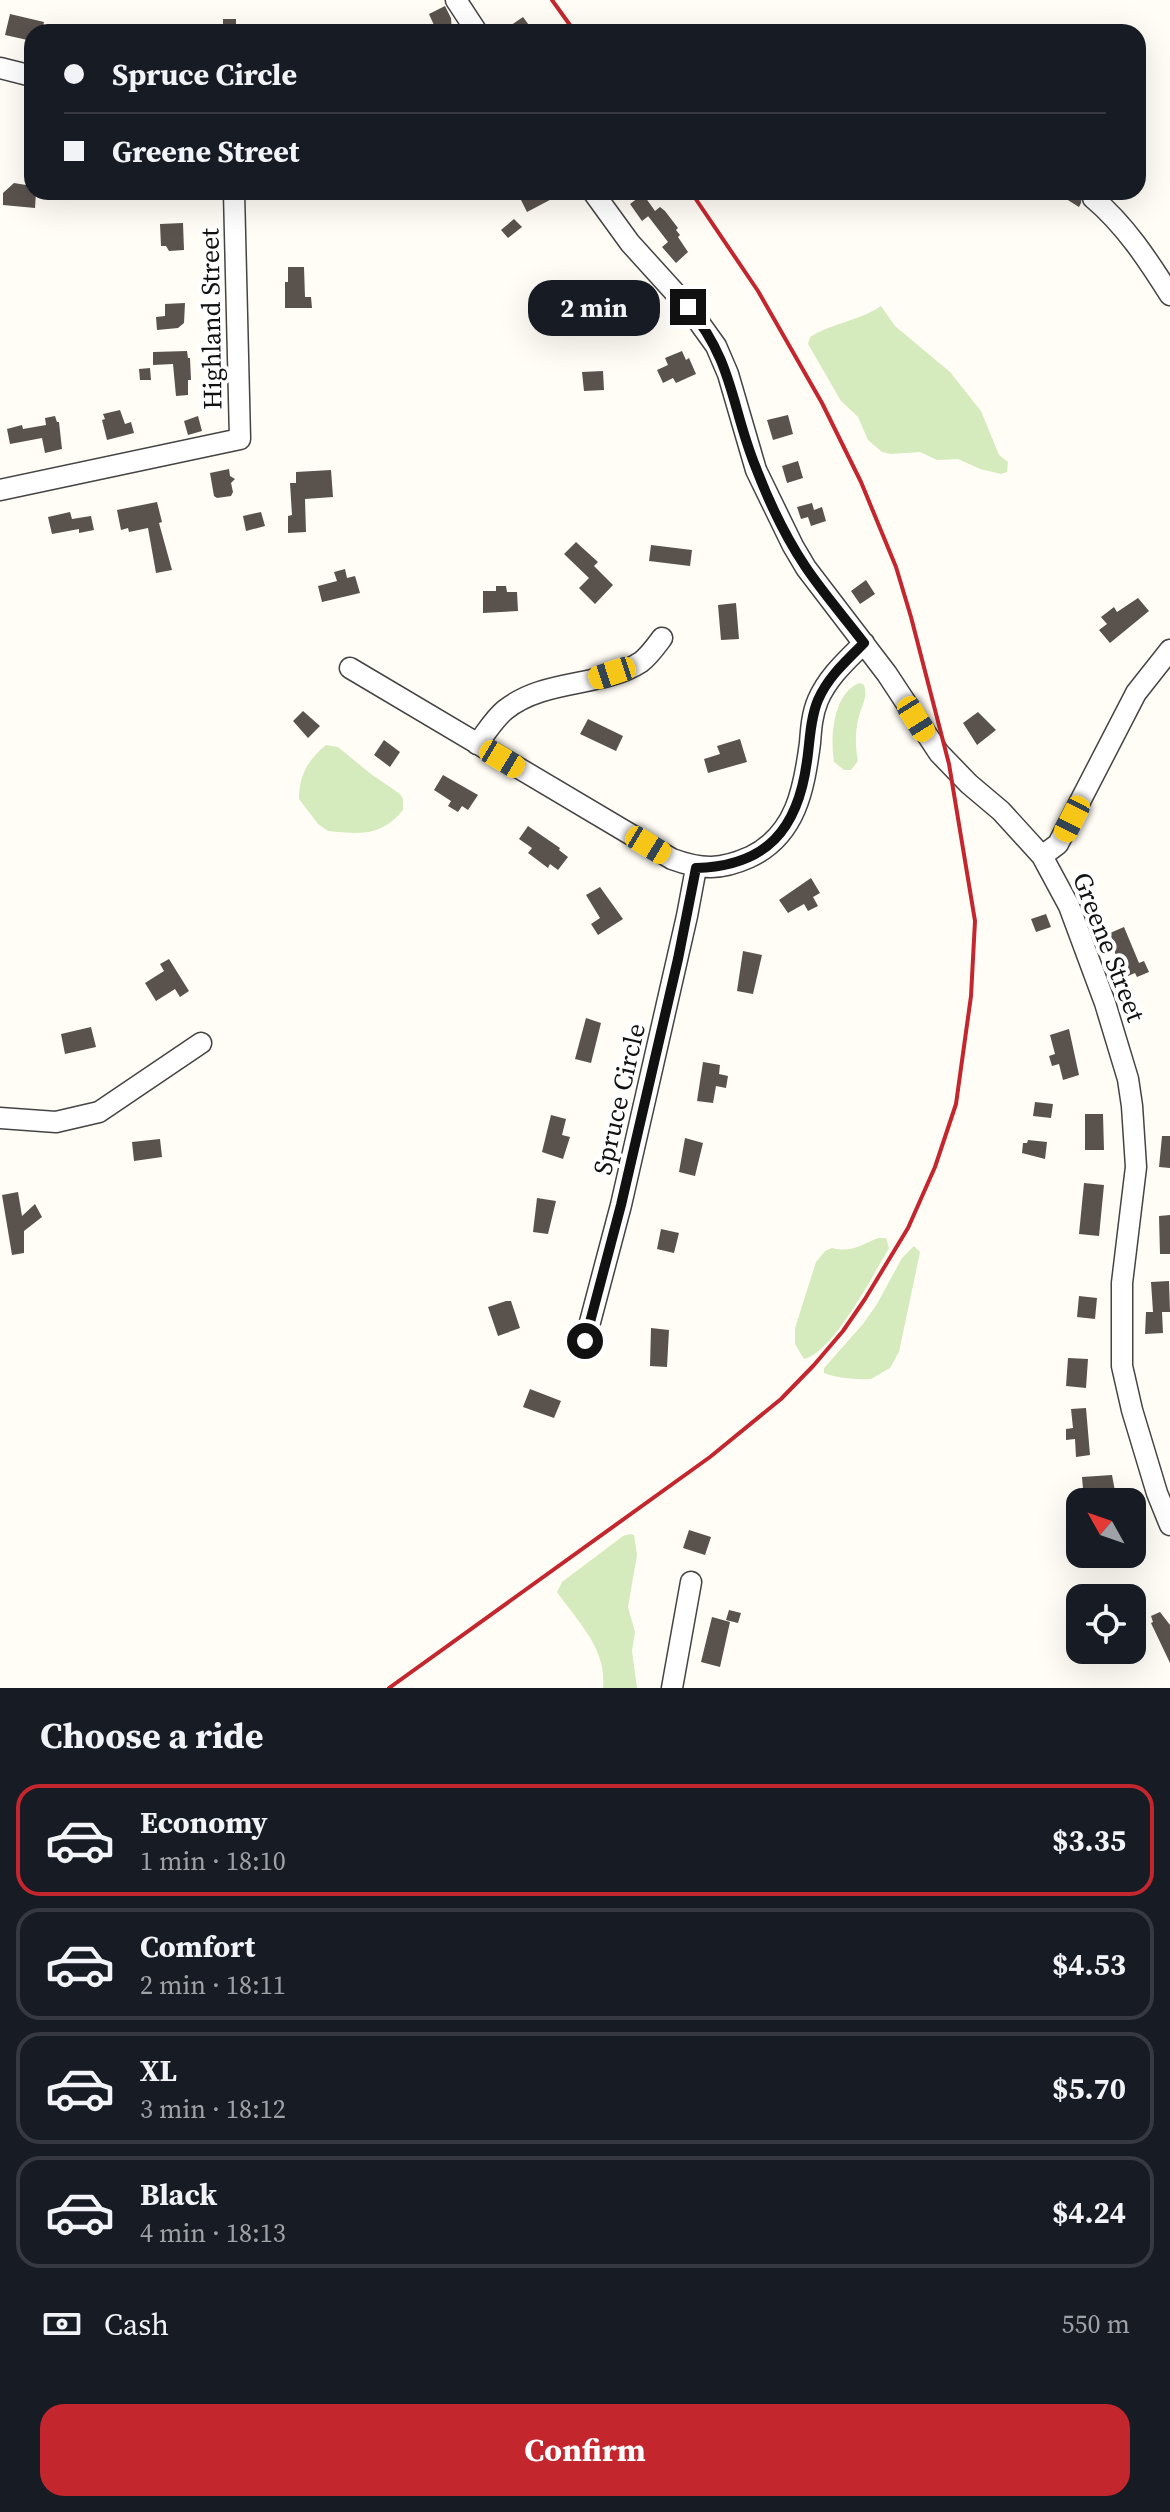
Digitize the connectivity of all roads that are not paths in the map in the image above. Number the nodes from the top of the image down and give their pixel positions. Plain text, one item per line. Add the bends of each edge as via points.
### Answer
1 (456, 0) edge
2 (472, 24) edge
3 (0, 68) edge
4 (24, 74) edge
5 (234, 200) edge
6 (599, 200) edge
7 (1095, 200) edge
8 (1170, 295) edge
9 (0, 490) edge
10 (662, 638) dead end
11 (864, 643) junction
12 (1170, 650) edge
13 (350, 668) dead end
14 (477, 744) junction
15 (1042, 856) junction
16 (696, 868) junction
17 (201, 1043) dead end
18 (0, 1118) edge
19 (585, 1341) dead end
20 (1170, 1525) edge
21 (691, 1582) dead end
22 (672, 1688) edge

1 - 2 street
3 - 4 street
5 - 9 street, Highland Street via 240,439
6 - 11 street, Greene Street via 711,338 728,374 752,459 788,536
7 - 8 street via 1144,255
10 - 14 street via 641,661 530,695 507,708
11 - 15 street, Greene Street via 939,753
11 - 16 street via 833,674 816,704 802,791 790,822 761,851 718,867
12 - 15 street via 1136,693 1063,836
13 - 14 street
14 - 16 street
15 - 20 street, Greene Street via 1079,931 1128,1079 1136,1145 1122,1283 1122,1366
16 - 19 street, Spruce Circle
17 - 18 street via 99,1112 56,1122
21 - 22 street

